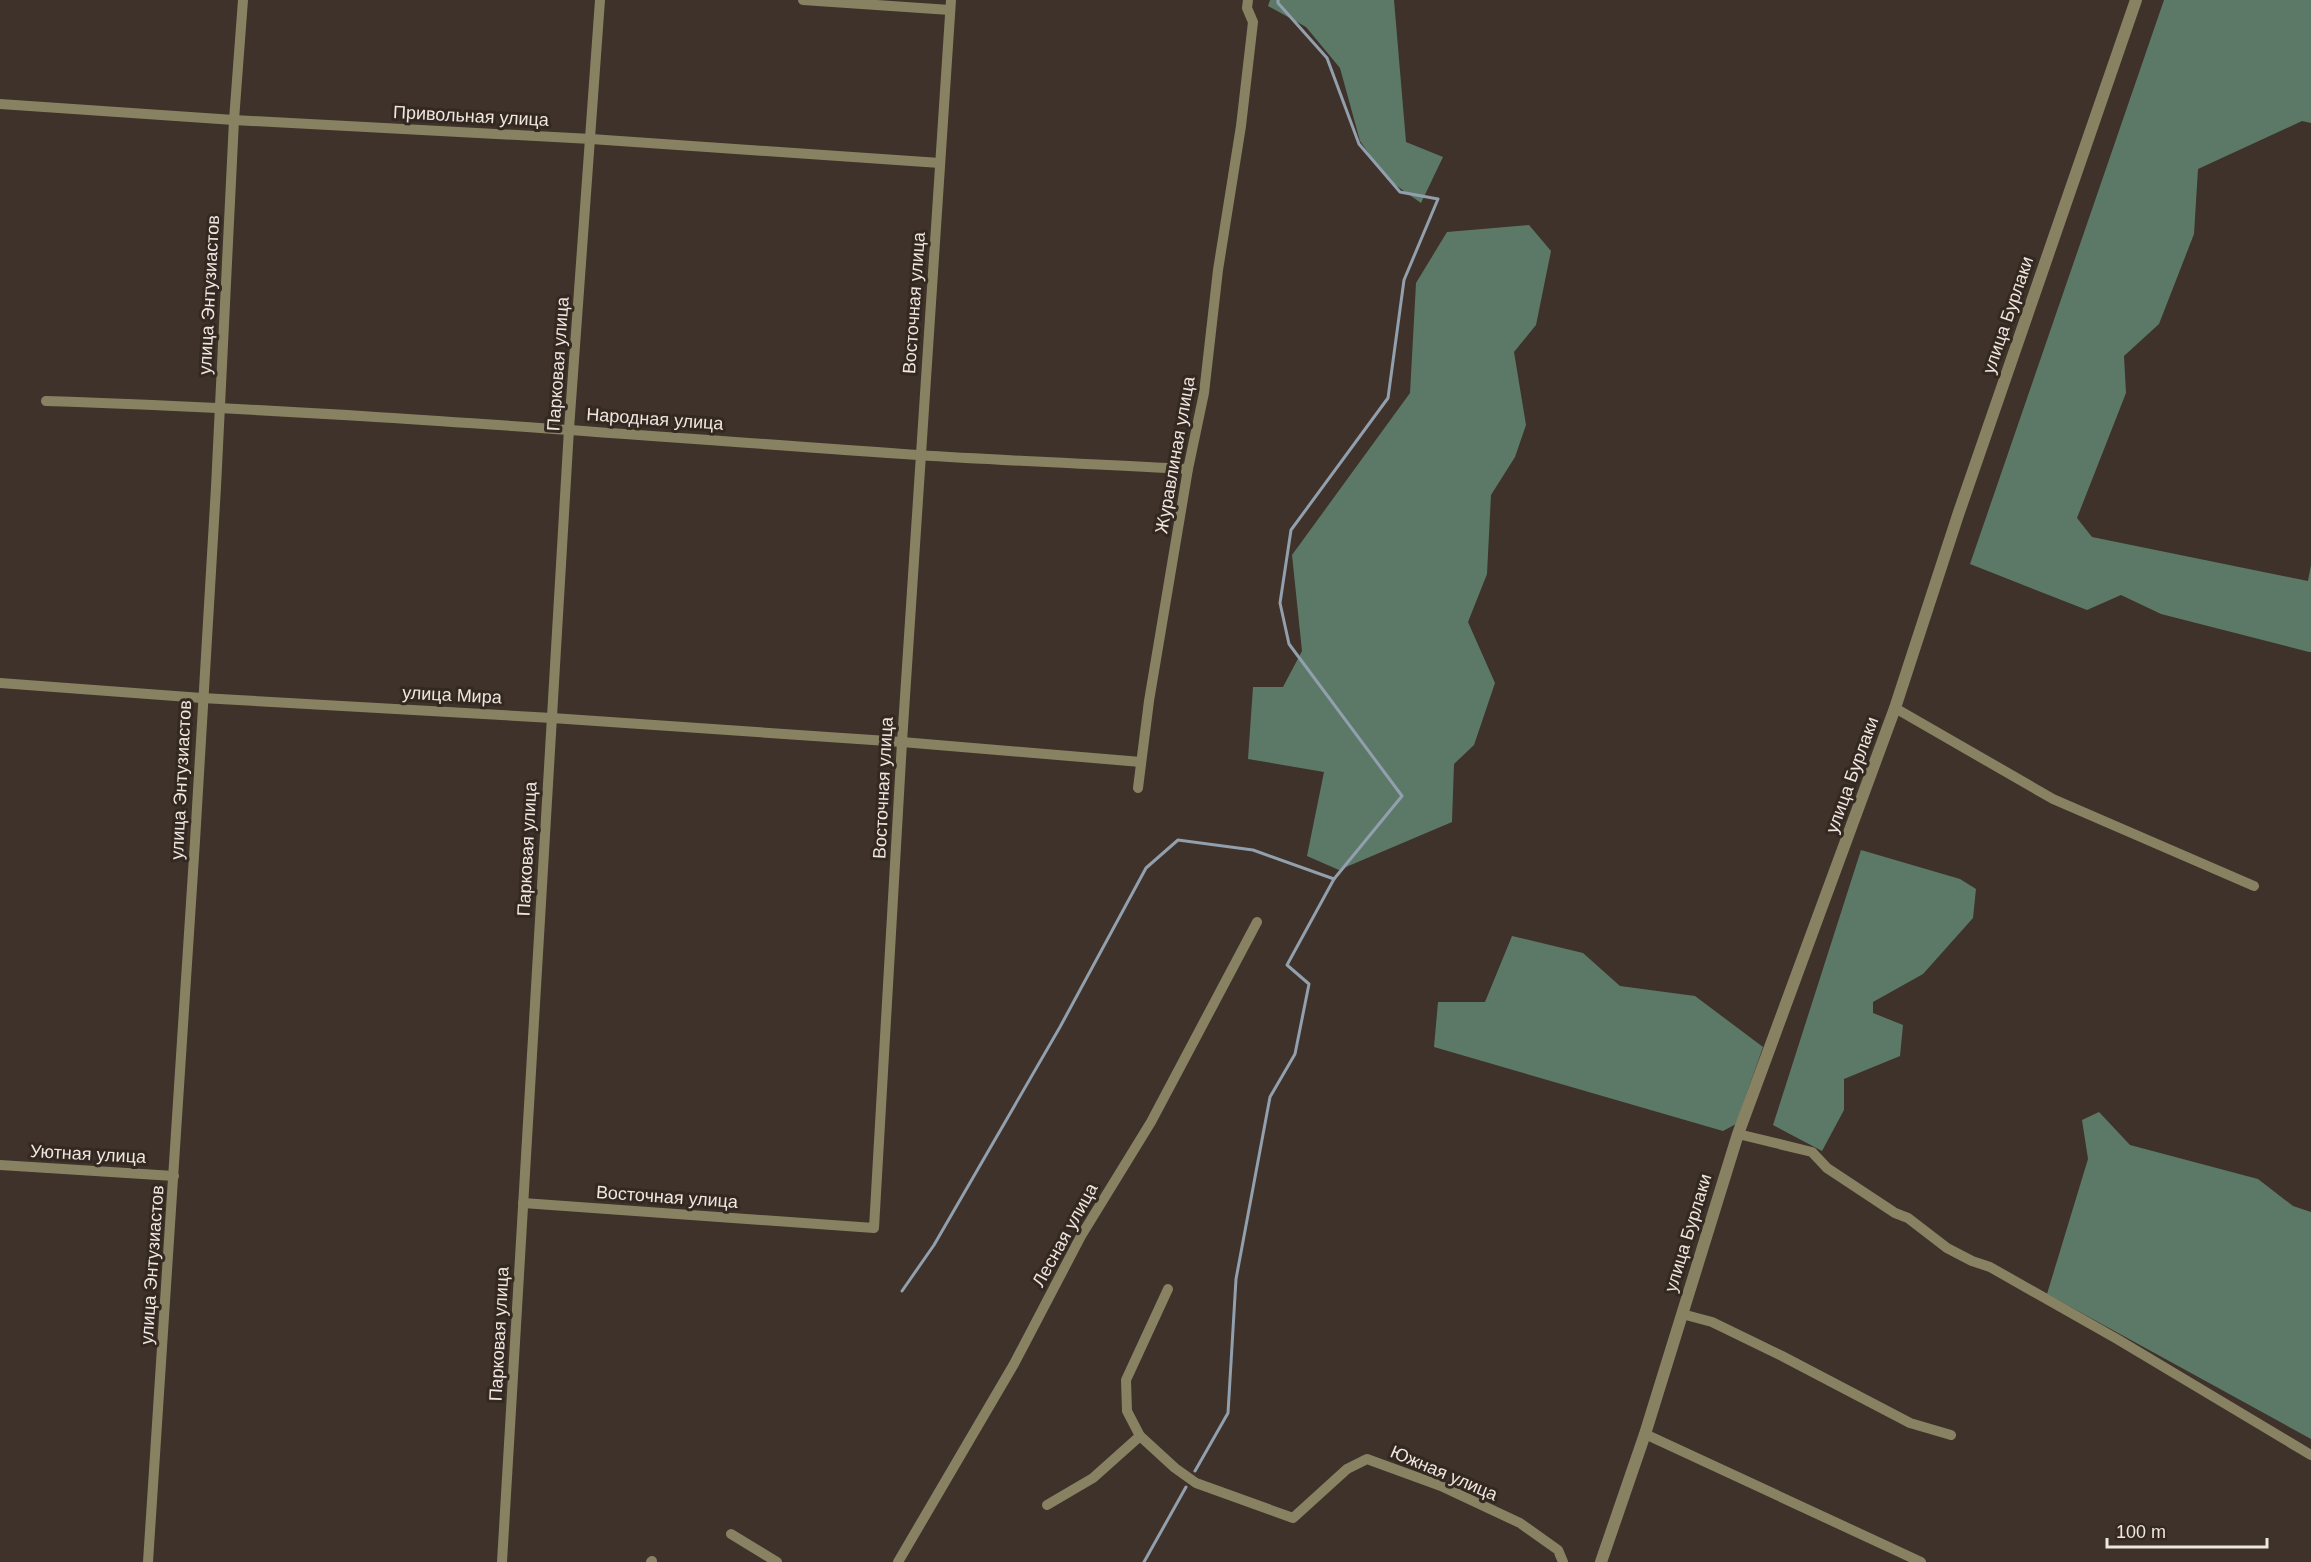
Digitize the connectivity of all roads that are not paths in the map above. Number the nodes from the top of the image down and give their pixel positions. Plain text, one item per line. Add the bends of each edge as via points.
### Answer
1 (243, 0) edge
2 (600, 0) edge
3 (804, 0) edge
4 (1248, 0) edge
5 (2136, 0) edge
6 (950, 5) edge
7 (0, 104) edge
8 (234, 120) junction
9 (591, 139) junction
10 (940, 163) junction
11 (46, 401) dead end
12 (220, 407) junction
13 (569, 429) junction
14 (921, 455) junction
15 (1188, 469) junction
16 (0, 683) edge
17 (202, 698) junction
18 (1895, 708) junction
19 (552, 718) junction
20 (902, 742) junction
21 (1141, 762) junction
22 (1138, 788) dead end
23 (2254, 886) dead end
24 (1257, 922) dead end
25 (1738, 1134) junction
26 (0, 1165) edge
27 (174, 1176) junction
28 (523, 1203) junction
29 (1168, 1288) dead end
30 (1682, 1314) junction
31 (1645, 1434) junction
32 (1950, 1435) dead end
33 (1140, 1437) junction
34 (2311, 1455) edge
35 (1047, 1505) dead end
36 (731, 1534) dead end
37 (148, 1562) edge
38 (502, 1562) edge
39 (777, 1562) edge
40 (898, 1562) edge
41 (1563, 1562) edge
42 (1601, 1562) edge
43 (1921, 1562) edge

1 - 8 street, улица Энтузиастов
2 - 9 street, Парковая улица
3 - 6 street
4 - 15 street, Журавлиная улица via 1253,22 1241,126 1218,270 1204,393
5 - 18 street, улица Бурлаки
6 - 10 street, Восточная улица
7 - 8 street, Привольная улица
8 - 9 street, Привольная улица
8 - 12 street, улица Энтузиастов
9 - 10 street, Привольная улица
9 - 13 street, Парковая улица
10 - 14 street, Восточная улица
11 - 12 street, Народная улица
12 - 13 street, Народная улица
12 - 17 street, улица Энтузиастов
13 - 14 street, Народная улица
13 - 19 street, Парковая улица
14 - 15 street, Народная улица
14 - 20 street, Восточная улица
15 - 21 street, Журавлиная улица
16 - 17 street, улица Мира
17 - 19 street, улица Мира
17 - 27 street, улица Энтузиастов
18 - 23 street via 2053,799
18 - 25 street, улица Бурлаки
19 - 20 street, улица Мира
19 - 28 street, Парковая улица
20 - 21 street, улица Мира
20 - 28 street, Восточная улица via 874,1228
21 - 22 street, Журавлиная улица
24 - 40 street, Лесная улица via 1151,1122 1081,1236 1014,1364
25 - 30 street, улица Бурлаки
25 - 34 street via 1812,1152 1827,1168 1908,1218 1947,1248 2117,1339
26 - 27 street, Уютная улица
27 - 37 street, улица Энтузиастов
28 - 38 street, Парковая улица
29 - 33 street, Южная улица via 1126,1380 1127,1411
30 - 31 street, улица Бурлаки
30 - 32 street via 1712,1322 1910,1423
31 - 42 street, улица Бурлаки
31 - 43 street
33 - 35 street via 1093,1478
33 - 41 street, Южная улица via 1196,1482 1293,1518 1347,1469 1368,1459 1441,1486 1520,1523 1558,1550
36 - 39 street

